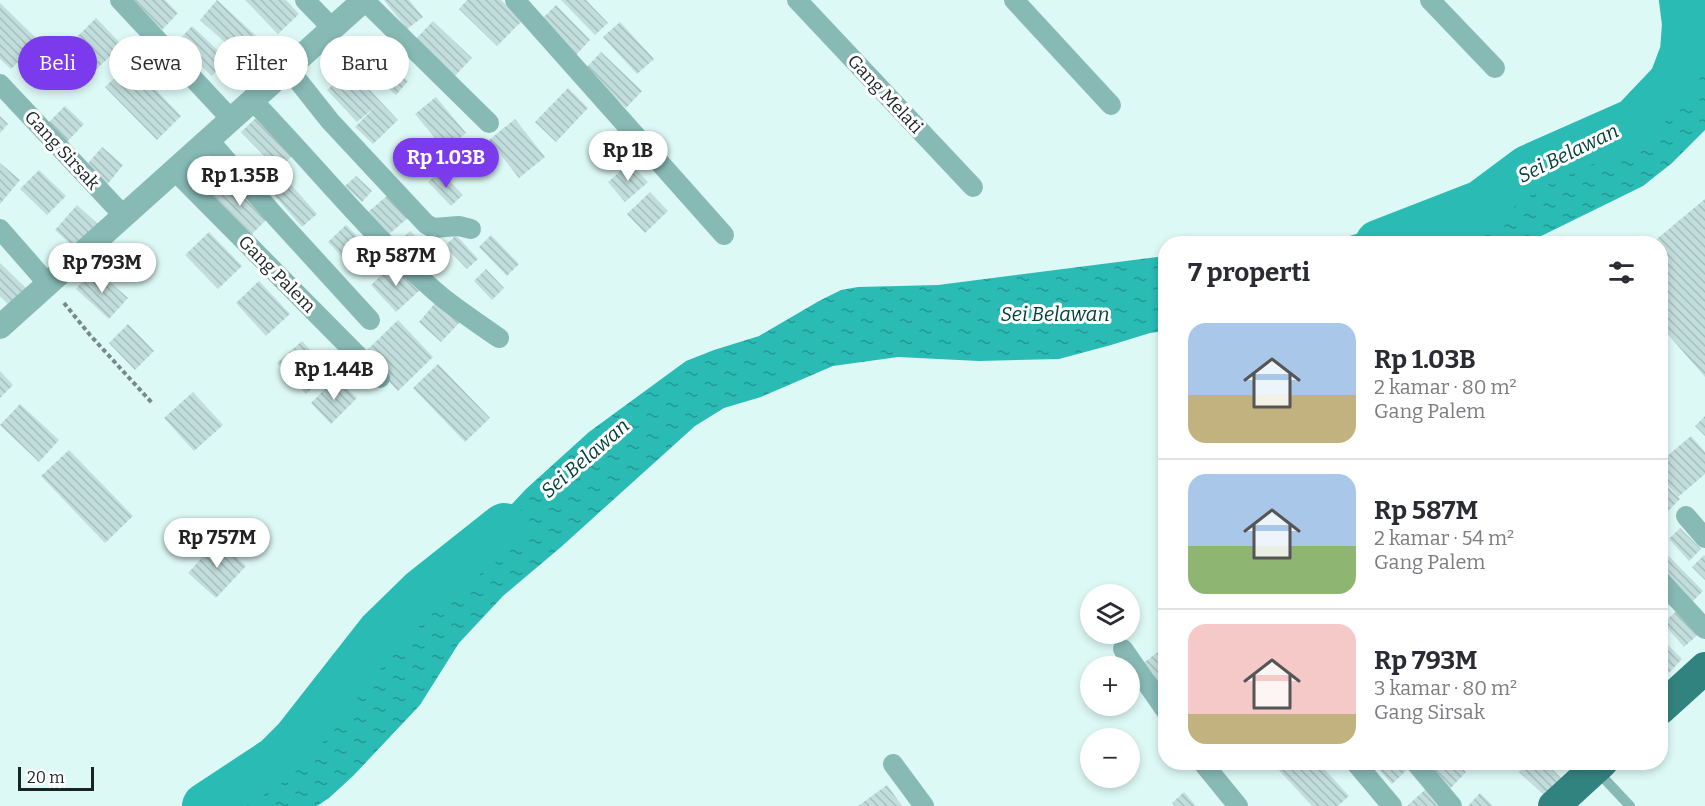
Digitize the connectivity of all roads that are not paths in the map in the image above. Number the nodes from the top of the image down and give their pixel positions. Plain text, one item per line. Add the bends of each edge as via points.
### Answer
1 (120, 0) edge
2 (305, 0) edge
3 (364, 0) edge
4 (515, 0) edge
5 (797, 0) edge
6 (1014, 0) edge
7 (1430, 0) edge
8 (332, 28) junction
9 (308, 50) edge
10 (1495, 68) dead end
11 (0, 84) edge
12 (263, 90) edge
13 (305, 90) edge
14 (252, 100) junction
15 (1111, 105) dead end
16 (231, 119) junction
17 (489, 123) dead end
18 (208, 139) junction
19 (174, 170) junction
20 (973, 187) dead end
21 (124, 216) junction
22 (0, 229) edge
23 (471, 229) dead end
24 (724, 235) dead end
25 (48, 284) junction
26 (370, 320) dead end
27 (0, 327) edge
28 (499, 338) dead end
29 (380, 378) dead end
30 (1686, 516) dead end
31 (1705, 538) edge
32 (1668, 589) edge
33 (1705, 629) edge
34 (1123, 649) dead end
35 (1705, 668) edge
36 (1158, 699) edge
37 (1668, 702) edge
38 (893, 764) dead end
39 (1209, 770) edge
40 (1362, 770) edge
41 (1422, 770) edge
42 (1589, 770) edge
43 (1600, 770) edge
44 (924, 806) edge
45 (1239, 806) edge
46 (1392, 806) edge
47 (1452, 806) edge
48 (1554, 806) edge
49 (1630, 806) edge

1 - 16 street
2 - 8 street
3 - 8 street
3 - 17 street
4 - 24 street
5 - 20 street, Gang Melati
6 - 15 street
7 - 10 street
8 - 9 street
11 - 21 street, Gang Sirsak
12 - 14 street
13 - 23 street via 426,224 433,228 459,225
14 - 16 street
14 - 28 street via 403,261 465,316
16 - 18 street
18 - 19 street
18 - 26 street
19 - 21 street
19 - 29 street, Gang Palem
21 - 25 street
22 - 25 street
25 - 27 street
30 - 31 street
32 - 33 street
34 - 36 street
35 - 37 main road
38 - 44 street
39 - 45 street
40 - 46 street
41 - 47 street
42 - 48 main road
43 - 49 lane

